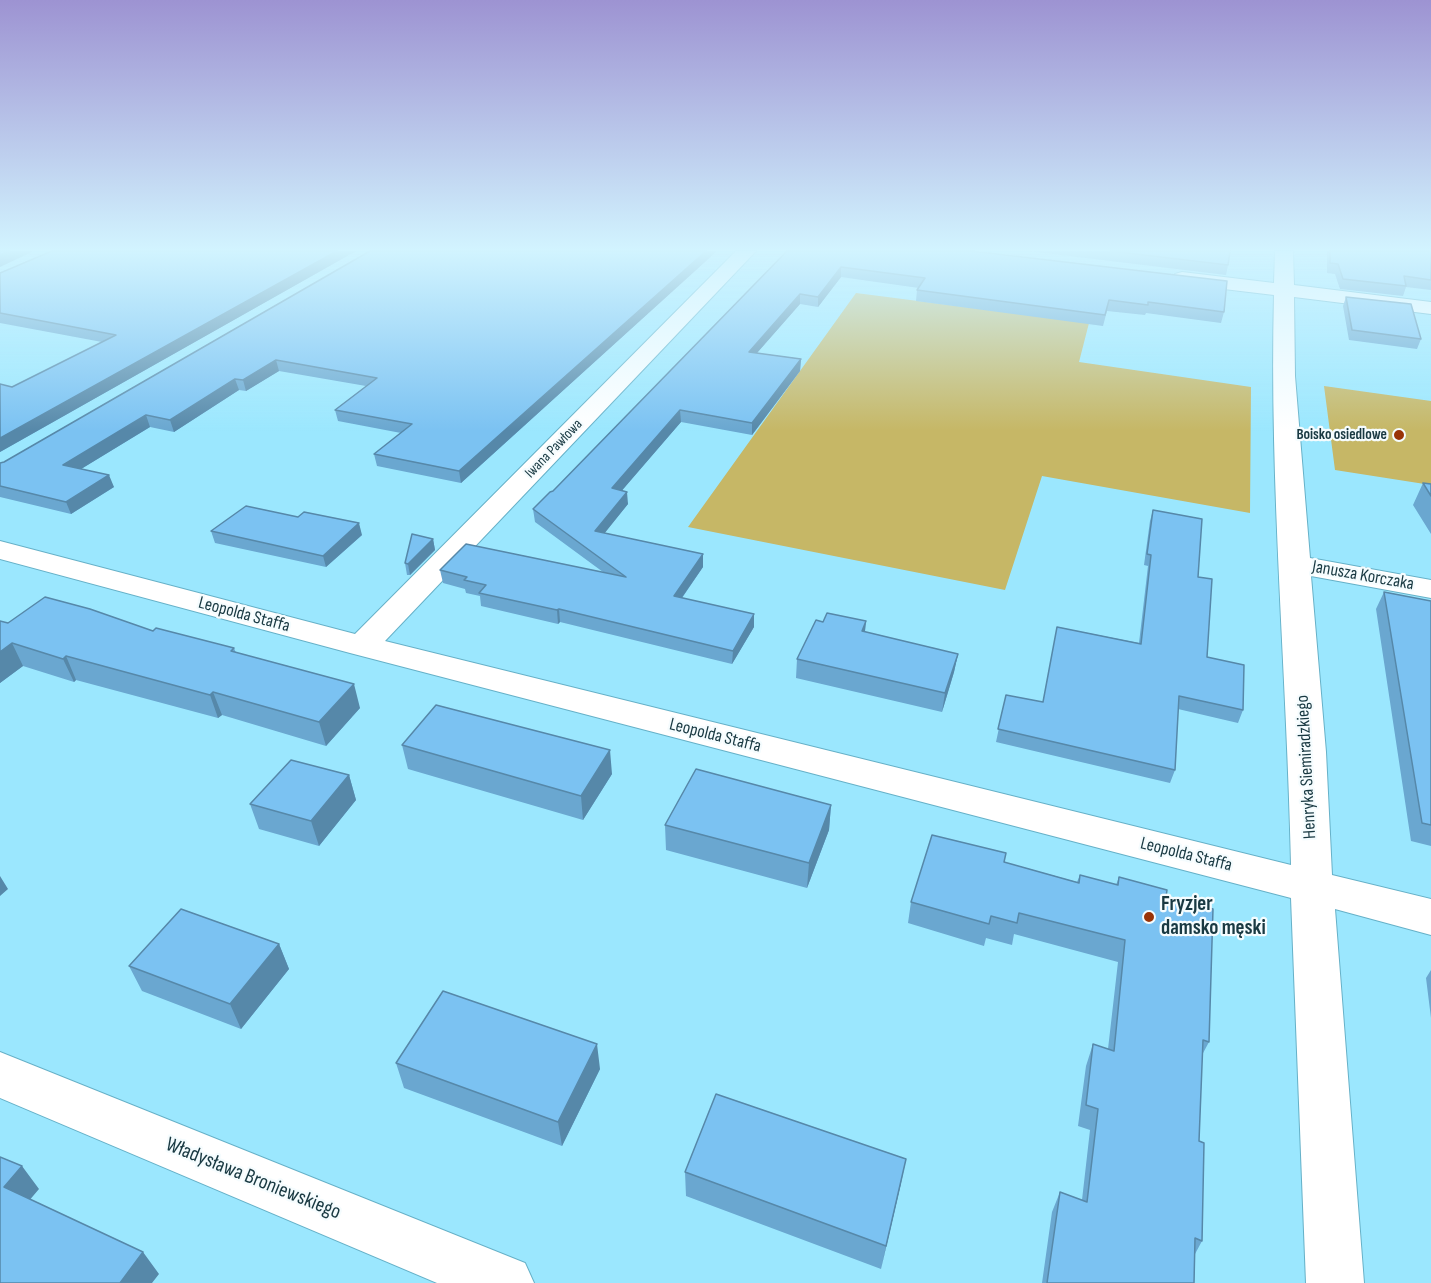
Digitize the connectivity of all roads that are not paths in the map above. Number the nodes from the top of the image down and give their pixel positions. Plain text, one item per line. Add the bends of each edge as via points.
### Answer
1 (689, 311) edge
2 (1284, 311) edge
3 (0, 550) edge
4 (1295, 564) junction
5 (1431, 589) edge
6 (362, 646) junction
7 (1312, 886) junction
8 (1431, 917) edge
9 (0, 1075) edge
10 (506, 1283) edge
11 (1335, 1283) edge

1 - 6 street, Iwana Pawłowa
2 - 4 street, Henryka Siemiradzkiego via 1283,376
3 - 6 street, Leopolda Staffa
4 - 5 street, Janusza Korczaka
4 - 7 street, Henryka Siemiradzkiego
6 - 7 street, Leopolda Staffa
7 - 8 street, Leopolda Staffa
7 - 11 street, Henryka Siemiradzkiego
9 - 10 street, Władysława Broniewskiego

